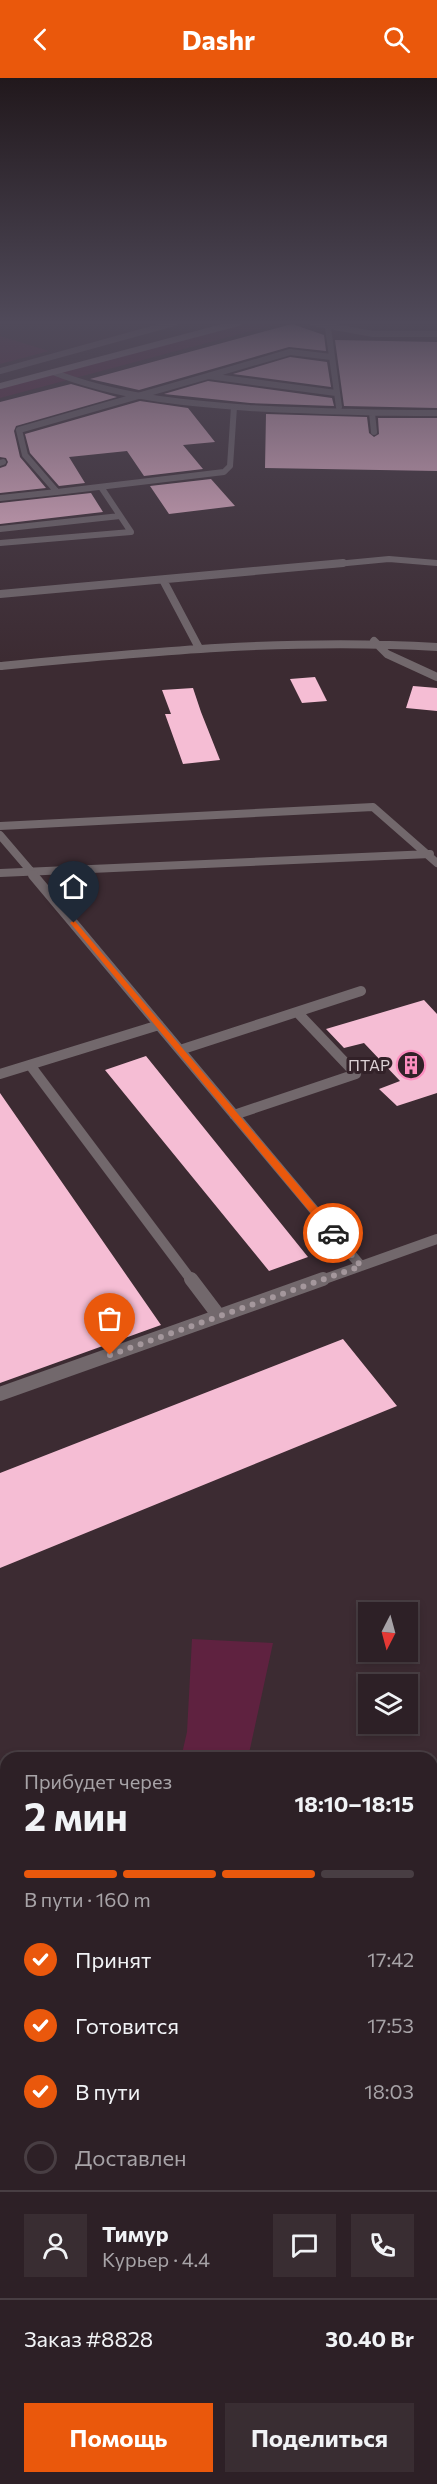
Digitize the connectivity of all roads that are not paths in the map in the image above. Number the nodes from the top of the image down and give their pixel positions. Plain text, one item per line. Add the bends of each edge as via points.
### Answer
1 (20, 435) edge
2 (232, 435) edge
3 (101, 487) junction
4 (57, 492) junction
5 (0, 498) edge
6 (120, 516) junction
7 (0, 529) edge
8 (0, 543) edge
9 (437, 563) edge
10 (164, 579) junction
11 (0, 594) edge
12 (374, 641) junction
13 (437, 647) edge
14 (199, 648) junction
15 (0, 666) edge
16 (437, 677) edge
17 (0, 826) edge
18 (0, 835) edge
19 (432, 853) edge
20 (437, 863) edge
21 (31, 872) junction
22 (0, 873) edge
23 (361, 991) dead end
24 (297, 1012) junction
25 (159, 1025) junction
26 (180, 1050) junction
27 (30, 1065) junction
28 (0, 1074) edge
29 (234, 1115) junction
30 (437, 1239) edge
31 (361, 1266) junction
32 (219, 1316) junction
33 (0, 1394) edge

1 - 4 lane via 26,455
2 - 3 lane via 230,466 224,472
3 - 4 lane
3 - 6 lane
4 - 5 lane
6 - 7 lane
6 - 8 lane via 131,532
9 - 10 lane via 389,559
10 - 11 lane
10 - 14 lane
12 - 13 lane
12 - 14 lane
12 - 16 lane via 387,654
14 - 15 lane
17 - 19 lane via 373,807
18 - 21 lane
19 - 20 lane
19 - 21 lane
21 - 22 lane
21 - 25 lane
23 - 24 lane
24 - 26 lane
24 - 29 lane via 356,1074
25 - 26 lane
25 - 27 lane
26 - 29 lane
27 - 28 lane
27 - 32 lane
29 - 31 lane
30 - 31 lane
31 - 32 lane
32 - 33 lane

